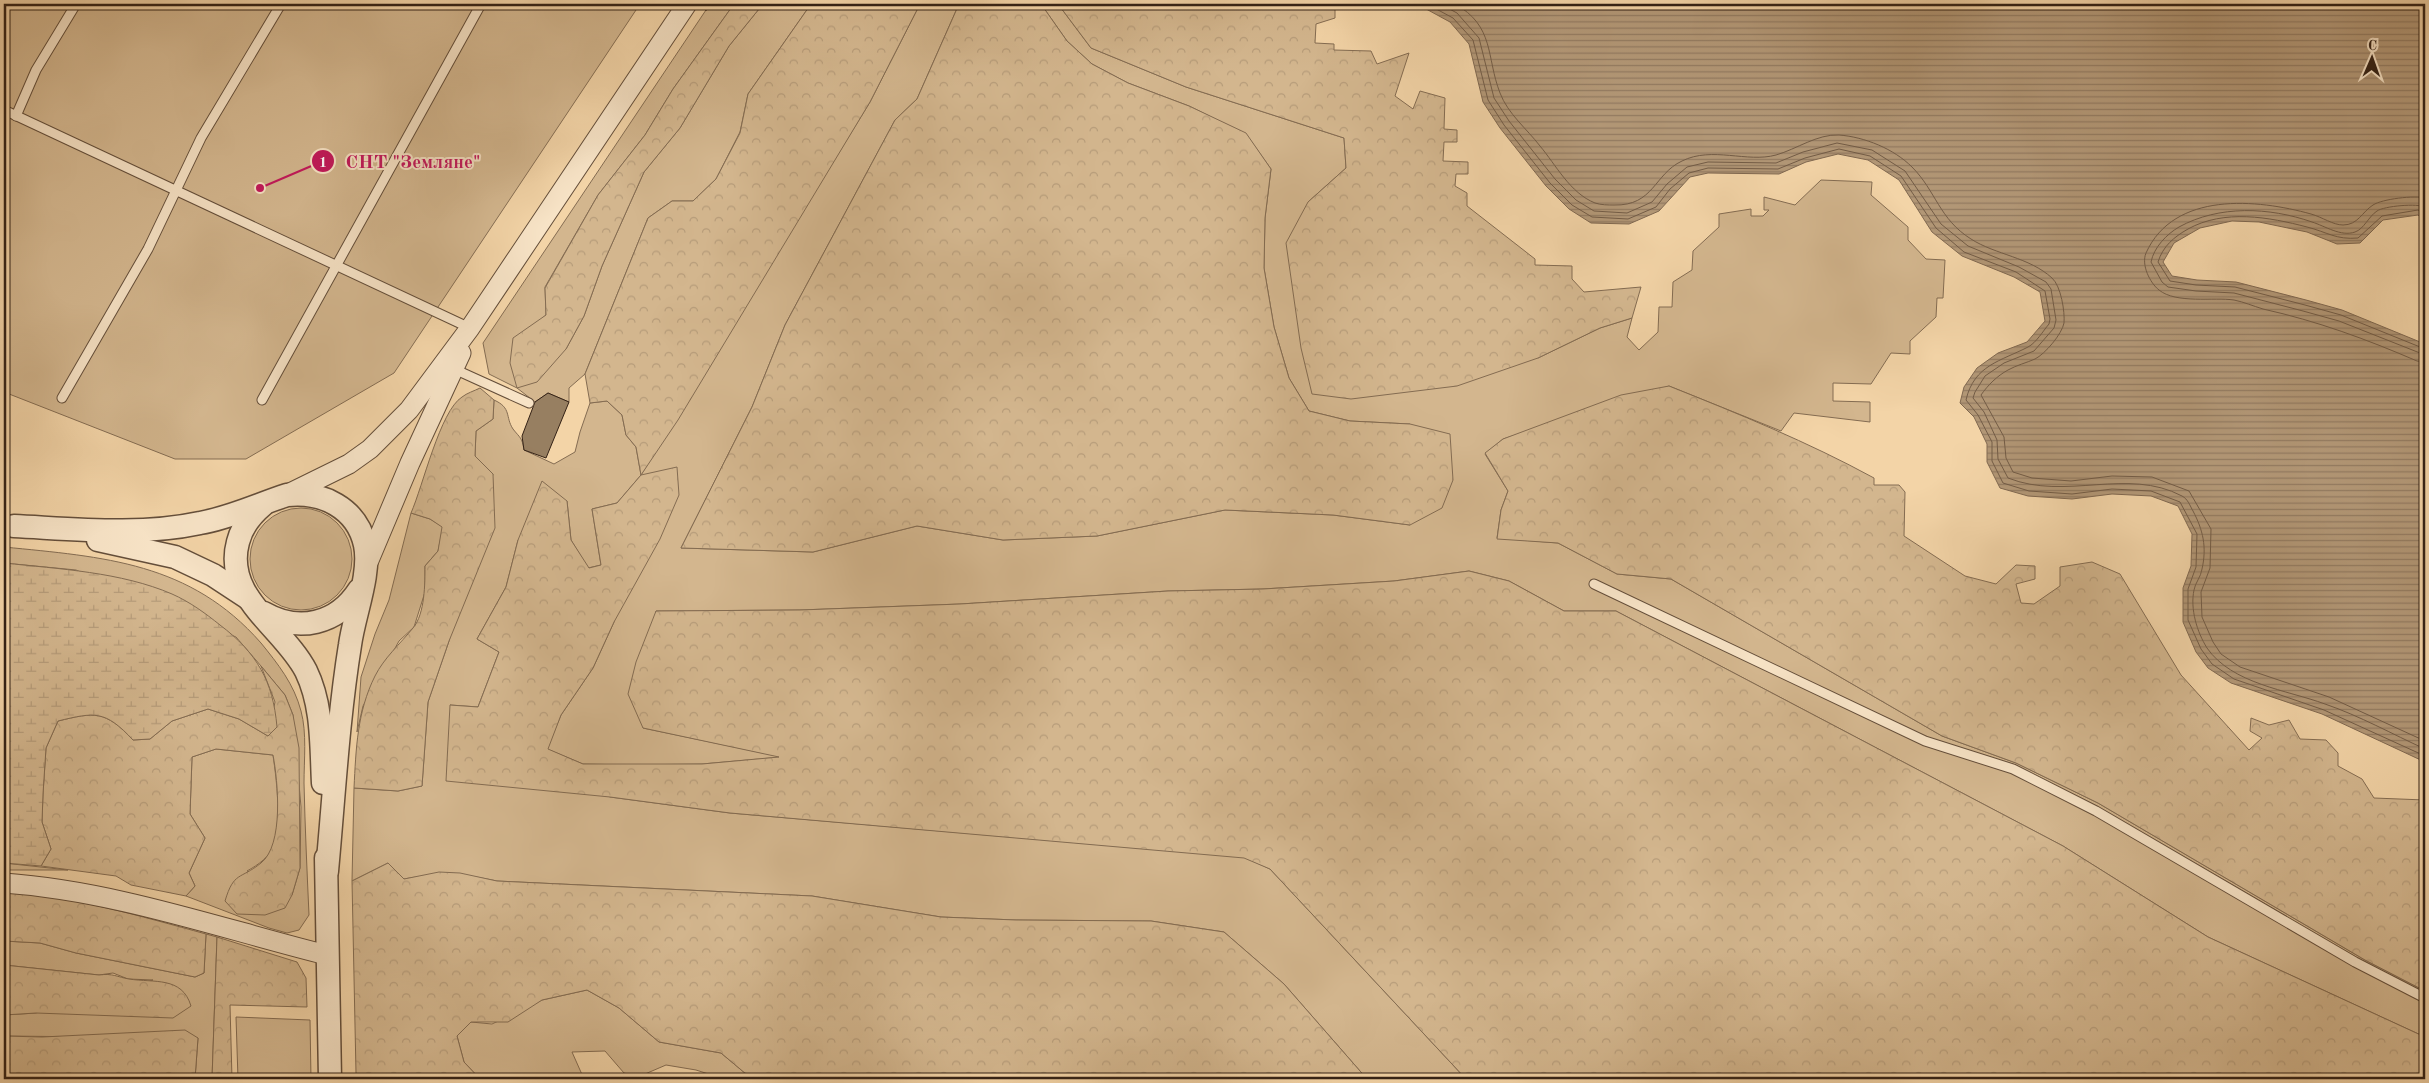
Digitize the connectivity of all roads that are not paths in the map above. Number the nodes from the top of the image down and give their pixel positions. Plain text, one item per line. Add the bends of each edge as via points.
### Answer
1 (76, 4) edge
2 (281, 4) edge
3 (481, 4) edge
4 (687, 4) edge
5 (4, 110) edge
6 (16, 116) junction
7 (176, 189) junction
8 (337, 265) junction
9 (470, 328) junction
10 (454, 369) junction
11 (62, 398) dead end
12 (262, 400) dead end
13 (529, 403) dead end
14 (281, 497) junction
15 (9, 525) edge
16 (364, 574) junction
17 (1594, 584) dead end
18 (252, 603) junction
19 (327, 872) junction
20 (4, 883) edge
21 (327, 955) junction
22 (2425, 998) edge
23 (330, 1079) edge

1 - 6 lane via 36,70
2 - 7 lane via 201,138
3 - 8 lane
4 - 9 street
5 - 6 lane
6 - 7 lane
7 - 8 lane
7 - 11 lane via 148,250
8 - 9 lane
8 - 12 lane
9 - 10 street
9 - 14 street via 408,410 370,449 342,468
10 - 13 lane
10 - 16 street via 410,463
14 - 15 street via 203,523 178,527 145,530
14 - 16 street via 312,494 325,498 346,512 361,532 366,557
14 - 18 street via 253,514 237,543 237,575
15 - 18 street via 175,557 213,575
16 - 18 street via 346,607 317,623 284,622 264,614
16 - 19 street via 352,628 344,691
17 - 22 lane via 1925,741 2013,769 2096,811 2355,962
18 - 19 street via 296,655 306,671 318,705
19 - 21 street
20 - 21 street via 105,897 155,908
21 - 23 street

